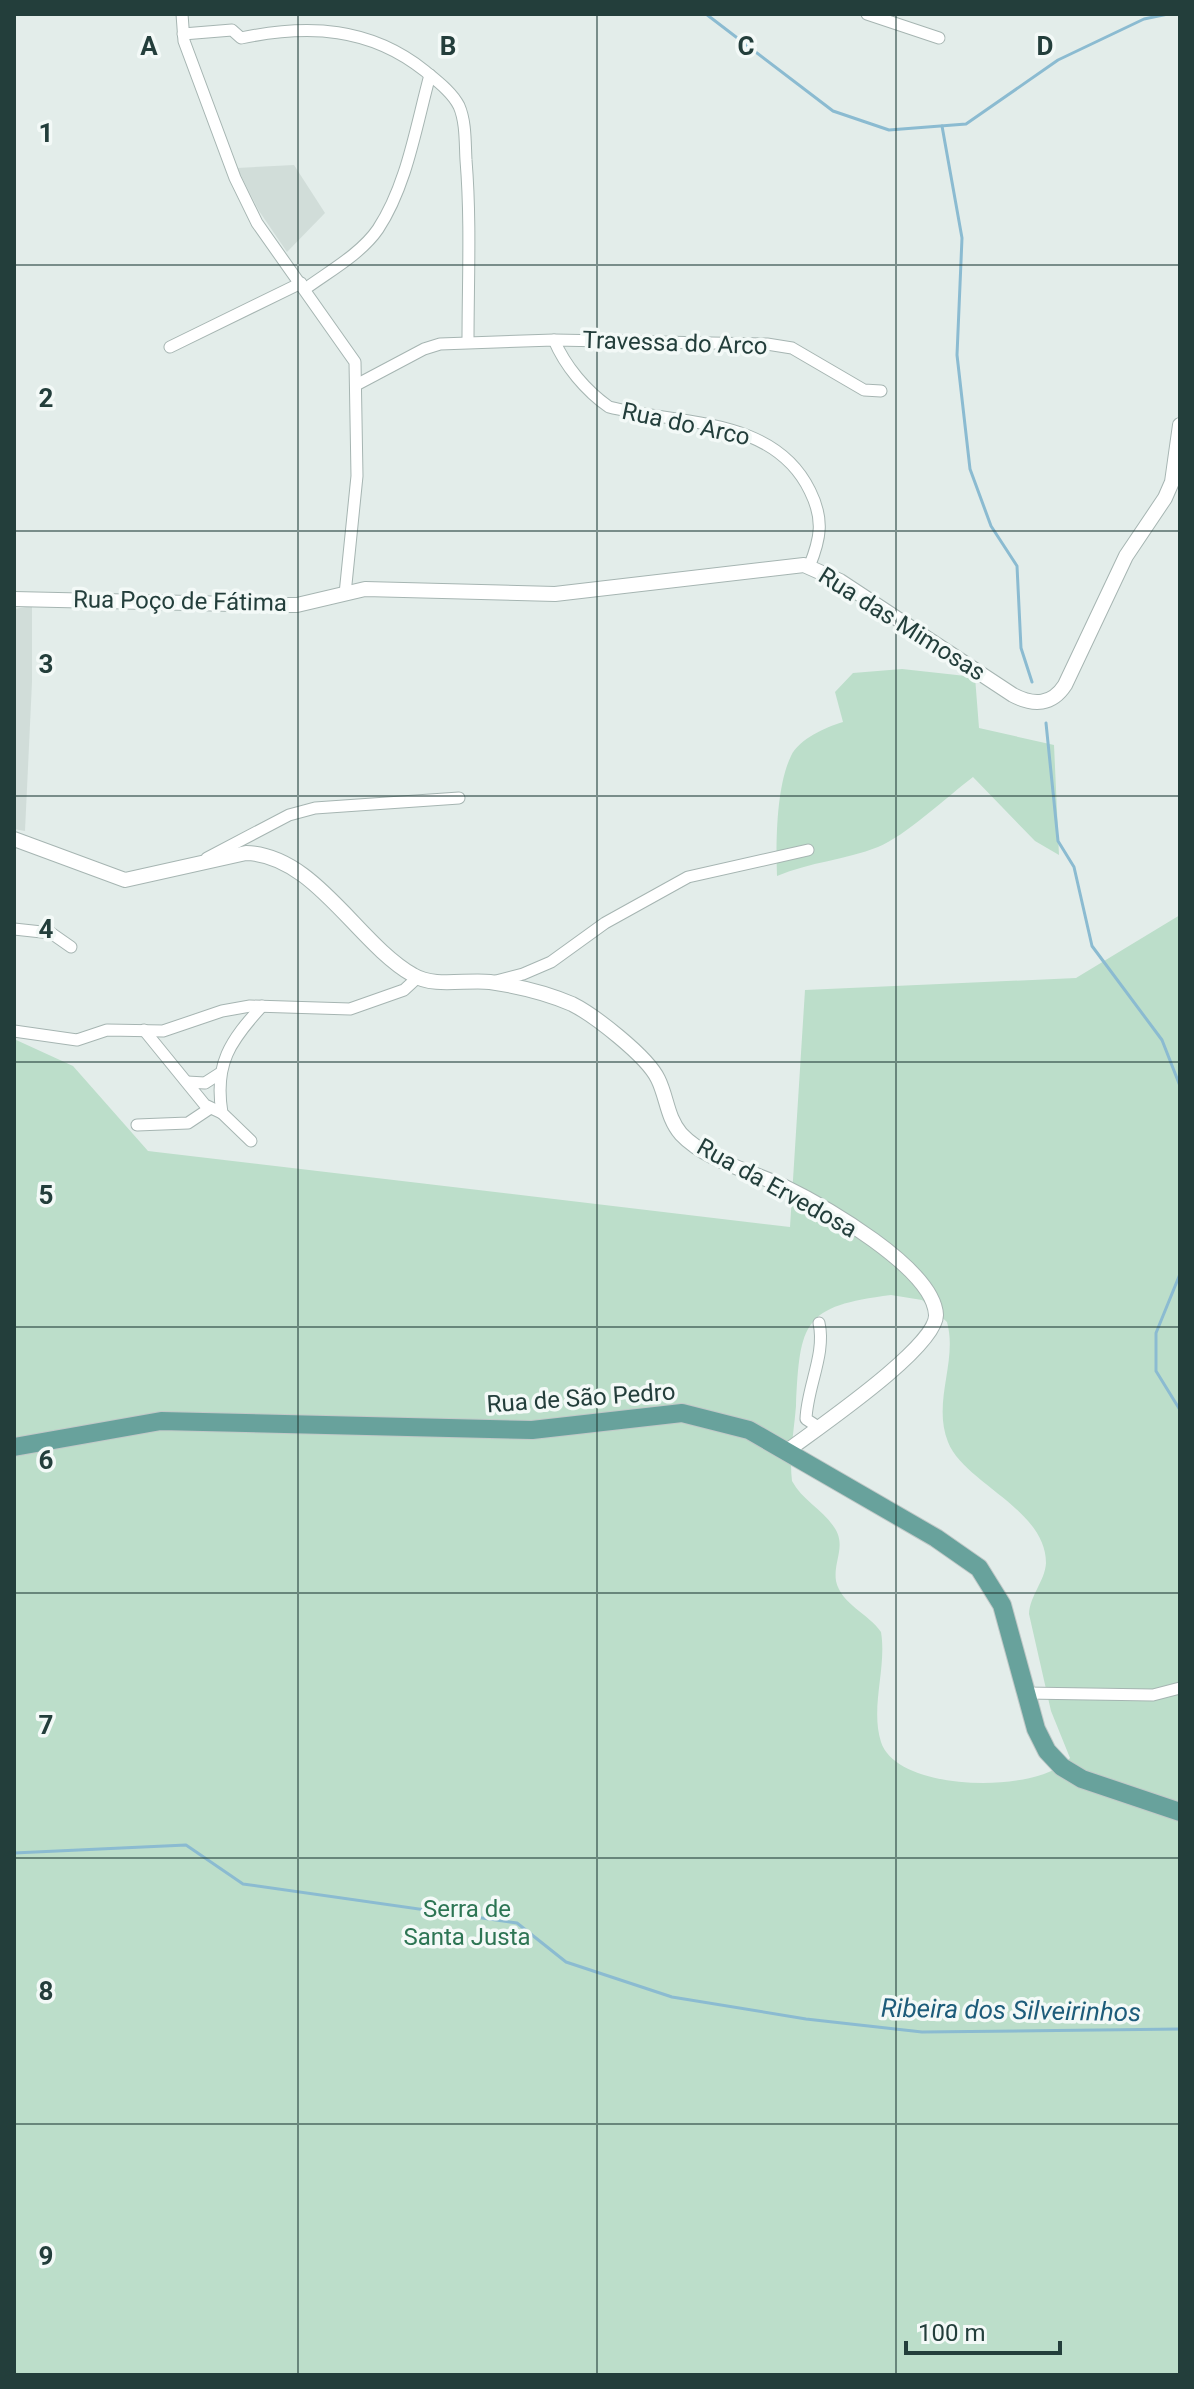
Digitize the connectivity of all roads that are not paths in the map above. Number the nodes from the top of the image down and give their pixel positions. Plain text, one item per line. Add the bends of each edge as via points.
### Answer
1 (182, 14) edge
2 (867, 14) edge
3 (888, 17) edge
4 (183, 34) junction
5 (939, 38) dead end
6 (430, 75) junction
7 (303, 286) junction
8 (554, 340) junction
9 (468, 342) junction
10 (170, 347) dead end
11 (358, 384) junction
12 (881, 391) dead end
13 (1180, 425) edge
14 (809, 567) junction
15 (345, 594) junction
16 (14, 599) edge
17 (459, 798) dead end
18 (14, 839) edge
19 (808, 850) dead end
20 (196, 865) junction
21 (14, 929) edge
22 (71, 947) dead end
23 (417, 978) junction
24 (489, 982) junction
25 (262, 1006) junction
26 (144, 1030) junction
27 (14, 1031) edge
28 (219, 1074) junction
29 (187, 1082) junction
30 (209, 1109) junction
31 (222, 1113) junction
32 (137, 1125) dead end
33 (251, 1141) dead end
34 (819, 1323) dead end
35 (818, 1427) junction
36 (14, 1447) edge
37 (793, 1454) junction
38 (1180, 1688) edge
39 (1026, 1693) junction
40 (1180, 1812) edge

1 - 4 street
2 - 3 street
3 - 5 street
4 - 6 street via 232,30 241,38 305,30 364,38 384,44
4 - 7 street via 235,178 257,223
6 - 7 street via 406,164 377,230
6 - 9 street via 452,95 463,123 470,223
7 - 10 street
7 - 11 street via 355,362
8 - 9 street
8 - 12 street, Travessa do Arco via 767,344 792,348 864,390
8 - 14 street, Rua do Arco via 560,356 609,407 717,427 755,437 784,453 819,509 821,530
9 - 11 street via 424,349
11 - 15 street via 357,476
13 - 14 street, Rua das Mimosas via 1165,498 1126,556 1065,685 1045,702 1013,695 840,581
14 - 15 street, Rua das Mimosas via 786,565 555,594 369,589
15 - 16 street, Rua Poço de Fátima via 279,605
17 - 20 street via 315,808 289,815
18 - 20 street via 125,880
19 - 24 street via 688,877 605,923 551,962
20 - 23 street via 246,853 267,854 298,871
21 - 22 street via 51,933
23 - 24 street, Rua da Ervedosa
23 - 25 street via 404,990 350,1009
24 - 35 street, Rua da Ervedosa via 541,993 586,1012 651,1068 682,1134 698,1147 841,1220 923,1285 936,1317 923,1345
25 - 26 street via 222,1011 163,1031
25 - 28 street via 228,1049
26 - 27 street via 107,1030 77,1040
26 - 29 street
28 - 29 street via 205,1083
28 - 31 street
29 - 30 street
30 - 31 street
30 - 32 street via 188,1123
31 - 33 street
34 - 35 street via 822,1337 806,1419
35 - 37 street, Rua da Ervedosa
36 - 37 main road, Rua de São Pedro via 161,1421 532,1430 682,1413 749,1430
37 - 39 main road, Rua de São Pedro via 979,1568 1002,1605
38 - 39 street via 1153,1695
39 - 40 main road, Rua de São Pedro via 1036,1729 1062,1767

